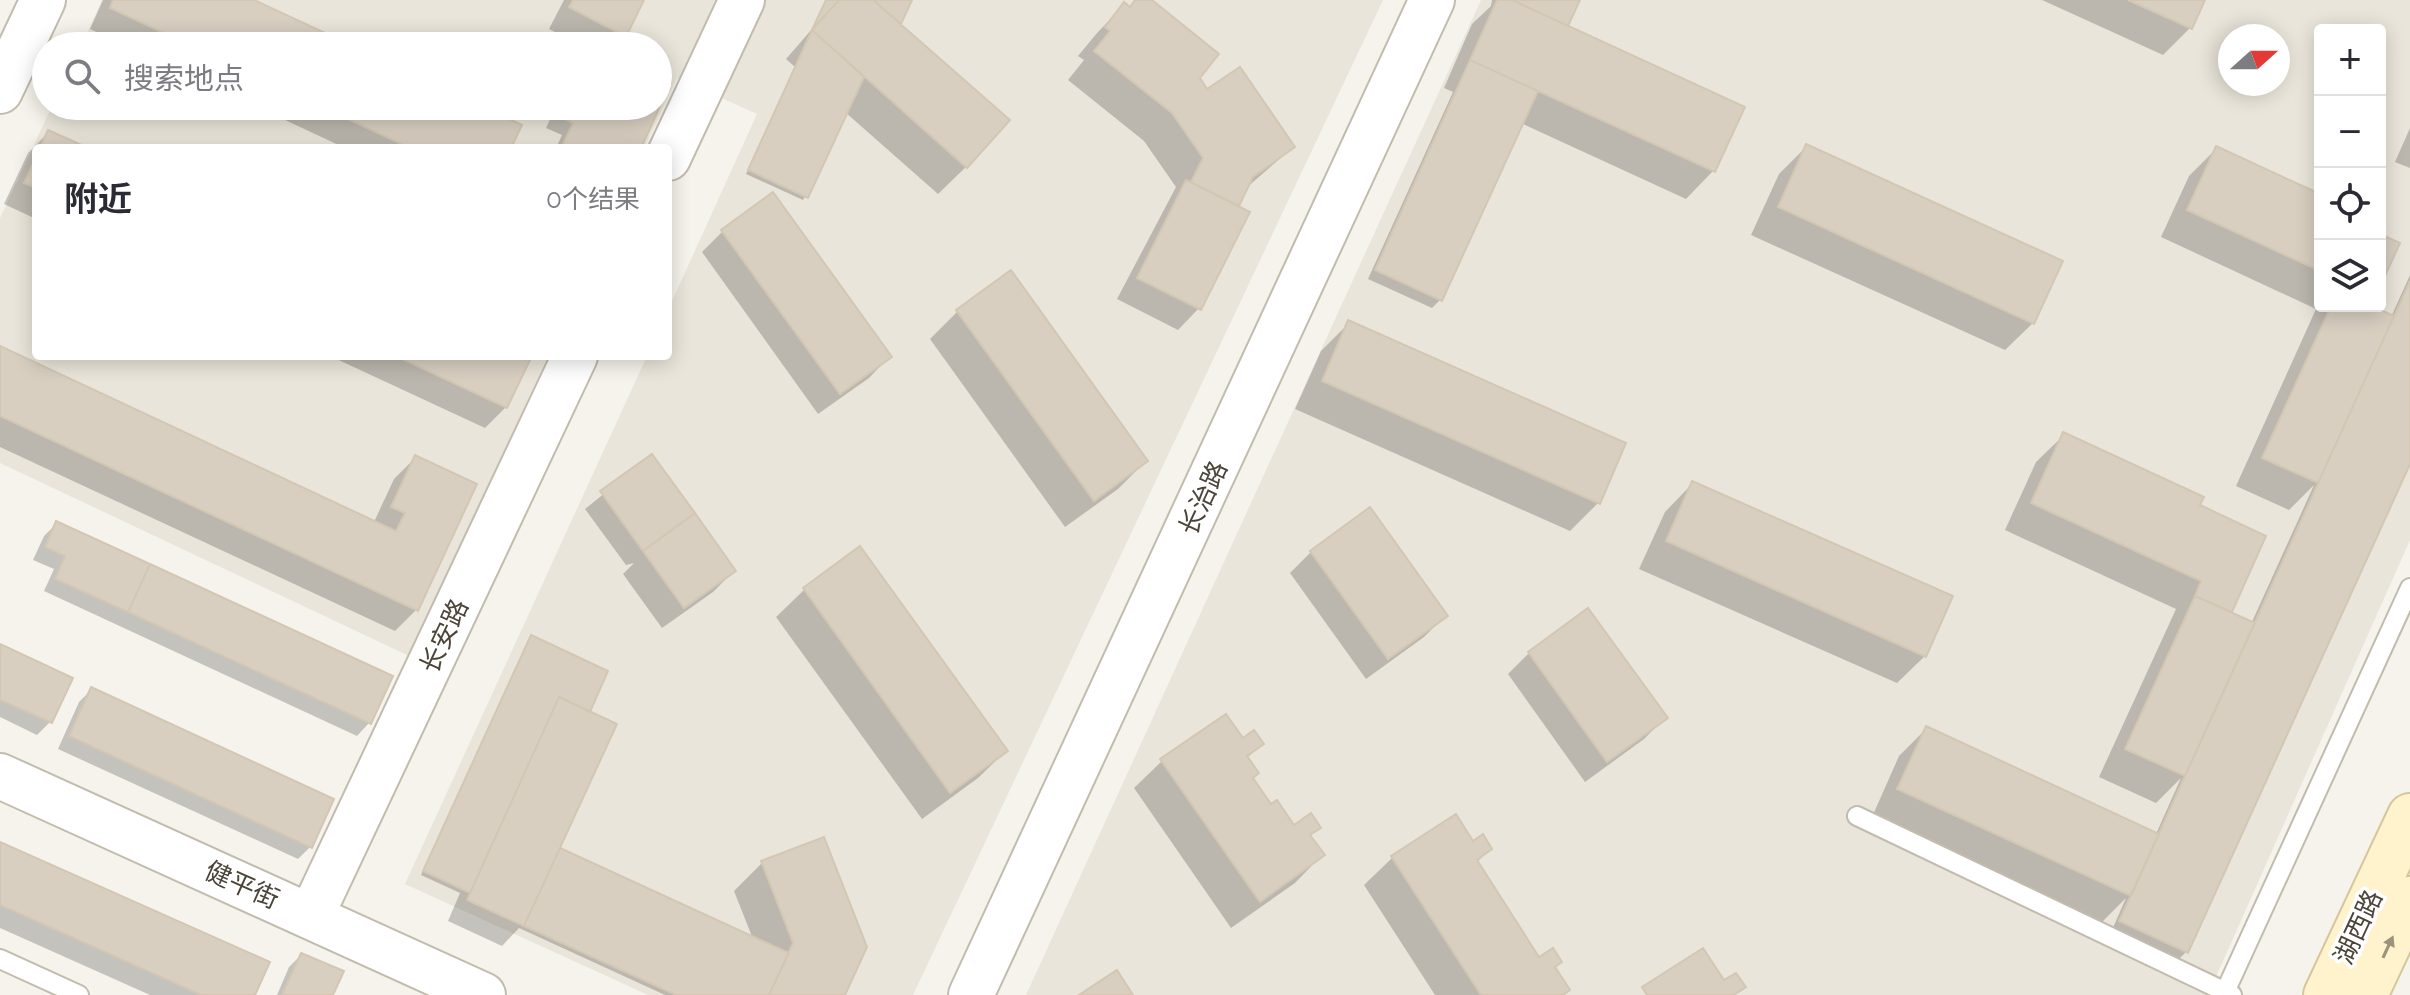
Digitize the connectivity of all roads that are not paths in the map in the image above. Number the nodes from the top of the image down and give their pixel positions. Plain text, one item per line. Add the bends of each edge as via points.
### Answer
1 (43, 0) edge
2 (742, 0) edge
3 (1432, 0) edge
4 (1, 85) edge
5 (672, 149) edge
6 (573, 360) edge
7 (2410, 588) edge
8 (0, 776) edge
9 (1857, 816) dead end
10 (2410, 816) edge
11 (2410, 899) edge
12 (311, 916) junction
13 (0, 959) edge
14 (2229, 993) edge
15 (79, 995) edge
16 (483, 995) edge
17 (971, 995) edge
18 (2326, 995) edge
19 (2365, 995) edge

1 - 4 street
2 - 5 street
3 - 17 street, 长治路
6 - 12 street, 长安路
7 - 14 lane
8 - 12 street, 健平街
9 - 14 lane
10 - 18 main road, 湖西路
19 -> 11 main road, 湖西路
12 - 16 street, 健平街
13 - 15 lane

